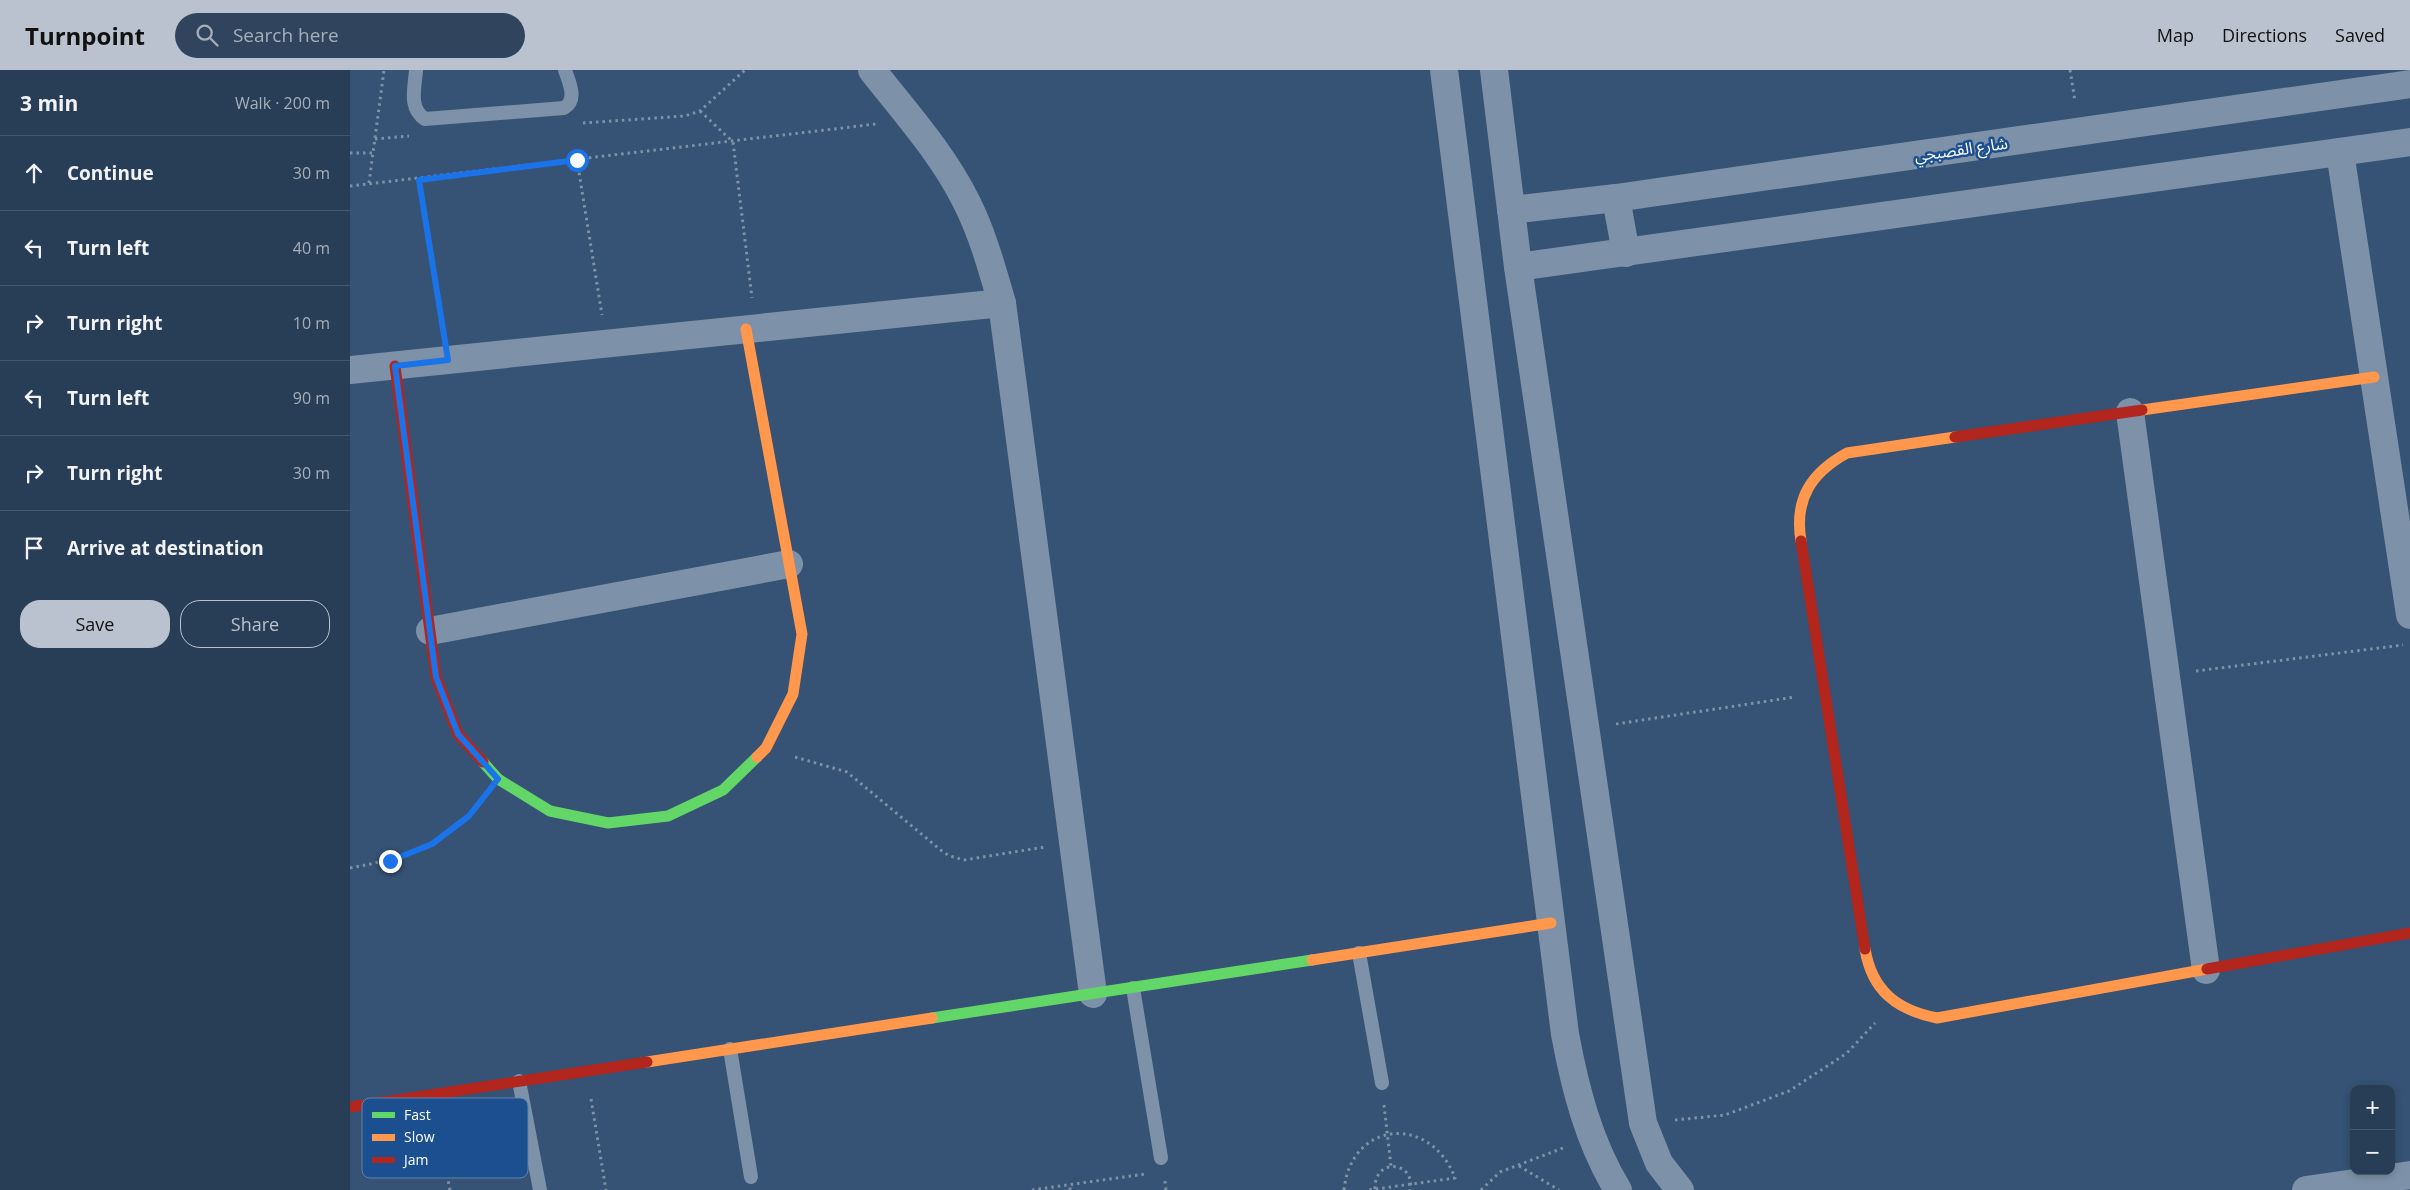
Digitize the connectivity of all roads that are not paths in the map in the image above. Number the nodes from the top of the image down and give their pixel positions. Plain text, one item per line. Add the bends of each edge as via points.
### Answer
1 (416, 70) edge
2 (565, 70) edge
3 (872, 70) edge
4 (1444, 70) edge
5 (1494, 70) edge
6 (2410, 84) edge
7 (2410, 142) edge
8 (2340, 152) junction
9 (1616, 198) junction
10 (1511, 210) junction
11 (1626, 253) junction
12 (1518, 267) junction
13 (1002, 303) junction
14 (751, 329) junction
15 (395, 366) junction
16 (350, 370) edge
17 (2374, 377) junction
18 (2130, 412) junction
19 (789, 564) junction
20 (2410, 615) edge
21 (430, 631) junction
22 (1551, 923) junction
23 (2410, 933) edge
24 (1358, 953) junction
25 (2206, 970) junction
26 (1133, 988) junction
27 (1093, 994) junction
28 (730, 1049) junction
29 (519, 1081) junction
30 (1382, 1083) road end
31 (412, 1098) edge
32 (522, 1098) edge
33 (528, 1128) edge
34 (1161, 1158) dead end
35 (2410, 1175) edge
36 (751, 1177) dead end
37 (540, 1190) edge
38 (1618, 1190) edge
39 (1680, 1190) edge
40 (2306, 1190) edge

1 - 2 lane via 413,102 425,119 564,108 572,98
3 - 13 street via 939,156 967,202 987,252
4 - 22 street
5 - 10 street
6 - 9 street, شارع القصبجي
7 - 8 street
8 - 11 street
8 - 17 street
9 - 10 street, شارع القصبجي
9 - 11 street
10 - 12 street
11 - 12 street
12 - 39 street via 1643,1123 1660,1163
13 - 14 street
13 - 27 street
14 - 15 street
14 - 19 street
15 - 16 street
15 - 21 street
17 - 18 street
17 - 20 street
18 - 25 street
18 - 25 street via 1847,453 1828,462 1803,494 1800,535 1868,966 1878,987 1894,1003 1914,1014 1937,1018
19 - 21 street
19 - 21 street via 802,634 793,694 766,748 723,790 668,816 608,823 550,810 498,779 458,734 436,677
22 - 24 street
22 - 38 street via 1570,1064 1592,1136 1604,1167
23 - 25 street
24 - 26 street
24 - 30 lane
26 - 27 street
26 - 34 lane
27 - 28 street
28 - 29 street
28 - 36 lane
29 - 31 street
29 - 32 lane
33 - 37 lane
35 - 40 street

